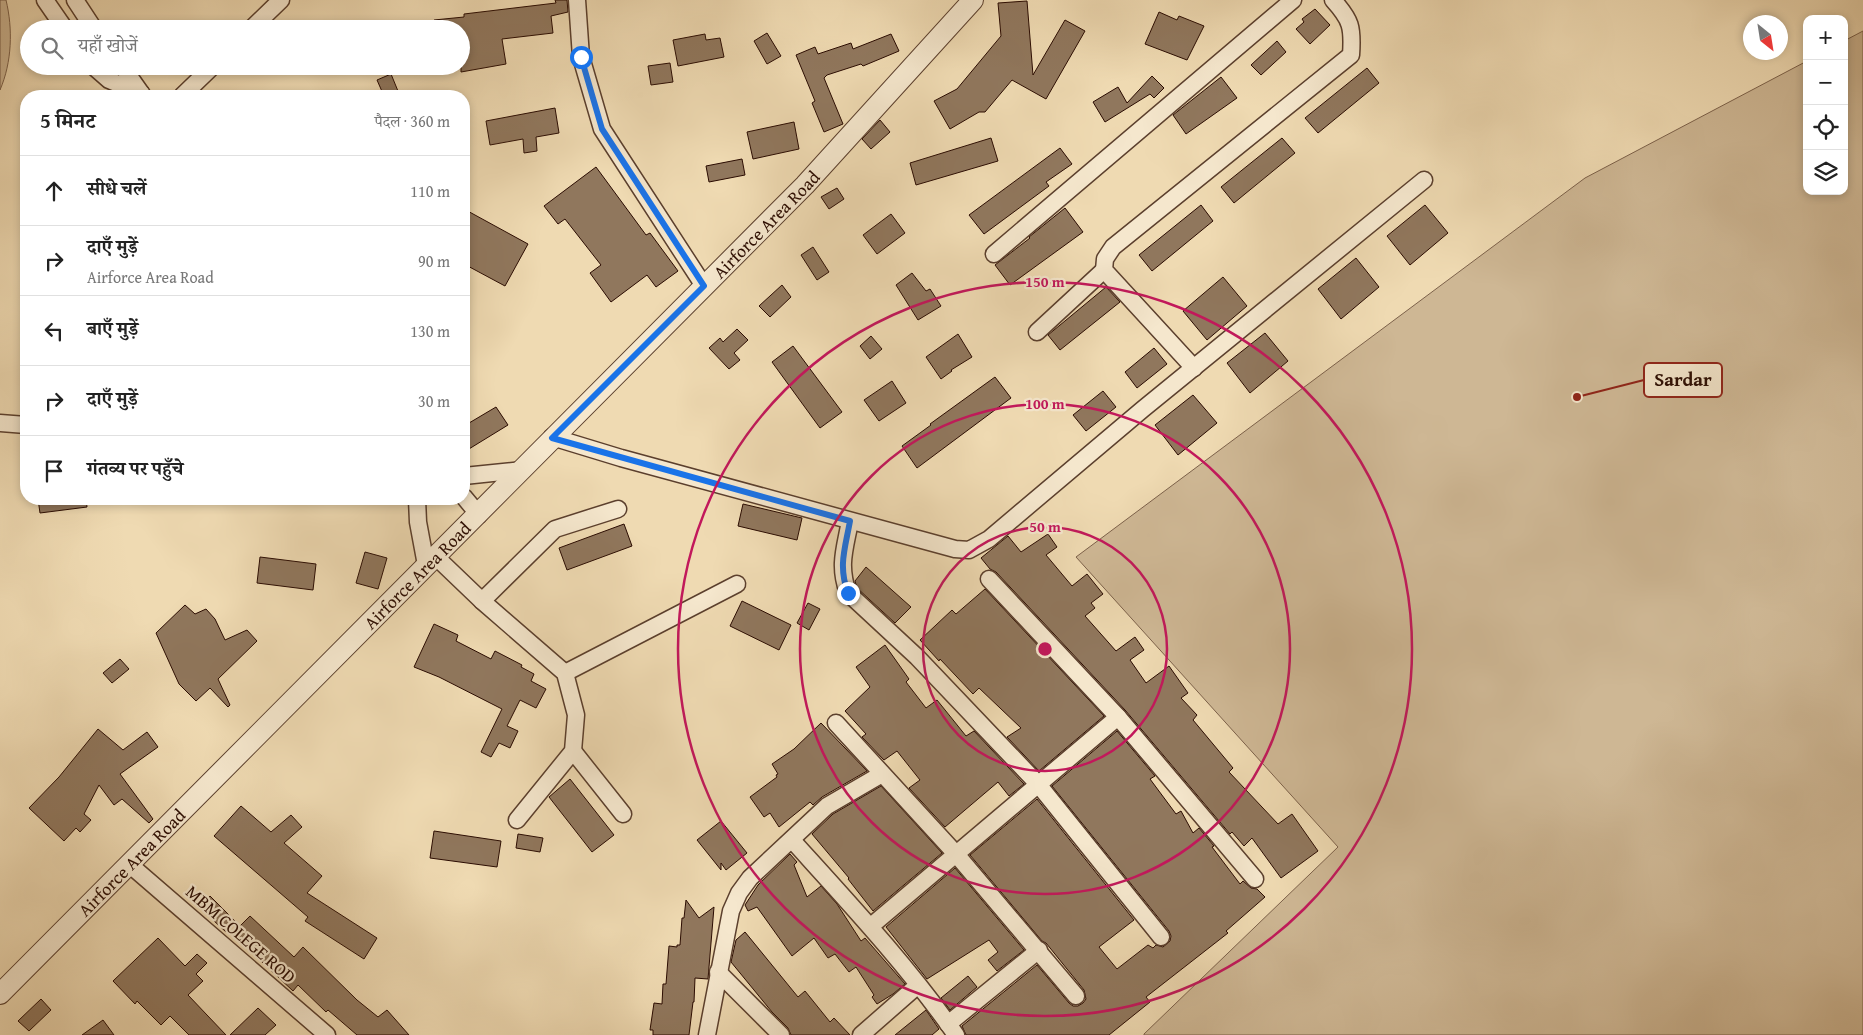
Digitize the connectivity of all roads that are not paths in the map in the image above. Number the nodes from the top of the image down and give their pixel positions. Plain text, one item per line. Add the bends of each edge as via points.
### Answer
1 (45, 0) edge
2 (75, 0) edge
3 (281, 0) edge
4 (577, 0) edge
5 (973, 0) edge
6 (1293, 0) edge
7 (1333, 0) edge
8 (59, 20) edge
9 (88, 20) edge
10 (260, 20) edge
11 (103, 75) edge
12 (129, 75) edge
13 (204, 75) edge
14 (132, 90) edge
15 (139, 90) edge
16 (188, 90) edge
17 (1424, 180) dead end
18 (994, 254) dead end
19 (1104, 270) junction
20 (704, 286) junction
21 (1037, 332) dead end
22 (1194, 368) junction
23 (0, 423) edge
24 (20, 425) edge
25 (552, 438) junction
26 (523, 470) junction
27 (470, 475) edge
28 (470, 504) edge
29 (418, 505) edge
30 (618, 509) dead end
31 (479, 515) junction
32 (850, 521) junction
33 (430, 560) junction
34 (989, 580) dead end
35 (737, 584) dead end
36 (482, 601) junction
37 (565, 673) junction
38 (1118, 717) junction
39 (836, 723) dead end
40 (574, 750) junction
41 (882, 774) junction
42 (1038, 784) junction
43 (623, 814) dead end
44 (517, 820) dead end
45 (792, 840) junction
46 (956, 854) junction
47 (129, 864) junction
48 (1255, 879) dead end
49 (871, 926) junction
50 (1161, 937) dead end
51 (1039, 950) junction
52 (718, 972) junction
53 (918, 986) junction
54 (0, 994) edge
55 (1076, 996) dead end
56 (952, 1029) edge
57 (327, 1035) edge
58 (707, 1035) edge
59 (781, 1035) edge
60 (861, 1035) edge

1 - 8 street
2 - 9 street
3 - 10 street
4 - 20 street via 581,57 602,129
5 - 20 street, Airforce Area Road via 805,185
6 - 18 street
7 - 19 street via 1346,15 1353,34 1351,55 1112,247 1105,259
11 - 14 street
12 - 15 street
13 - 16 street
17 - 22 street
19 - 21 street
19 - 22 street
20 - 25 street, Airforce Area Road
22 - 32 street via 989,539 969,550
23 - 24 street
25 - 26 street, Airforce Area Road
25 - 32 street
26 - 27 street
26 - 31 street, Airforce Area Road
28 - 31 street
29 - 33 street via 418,522
30 - 36 street via 555,529
31 - 33 street, Airforce Area Road
32 - 42 street via 842,562 848,593 917,657
33 - 36 street
33 - 47 street, Airforce Area Road
34 - 38 street
35 - 37 street
36 - 37 street
37 - 40 street via 576,714
38 - 42 street
38 - 48 street
39 - 41 street
40 - 43 street
40 - 44 street
41 - 45 street via 827,806
41 - 46 street
42 - 46 street
42 - 50 street
45 - 49 street
45 - 52 street via 750,878 739,893 731,910
46 - 49 street
46 - 51 street
47 - 54 street, Airforce Area Road
47 - 57 street, MBM COLEGE ROD
49 - 53 street
51 - 55 street
51 - 56 street
52 - 58 street
52 - 59 street
53 - 56 street
53 - 60 street

